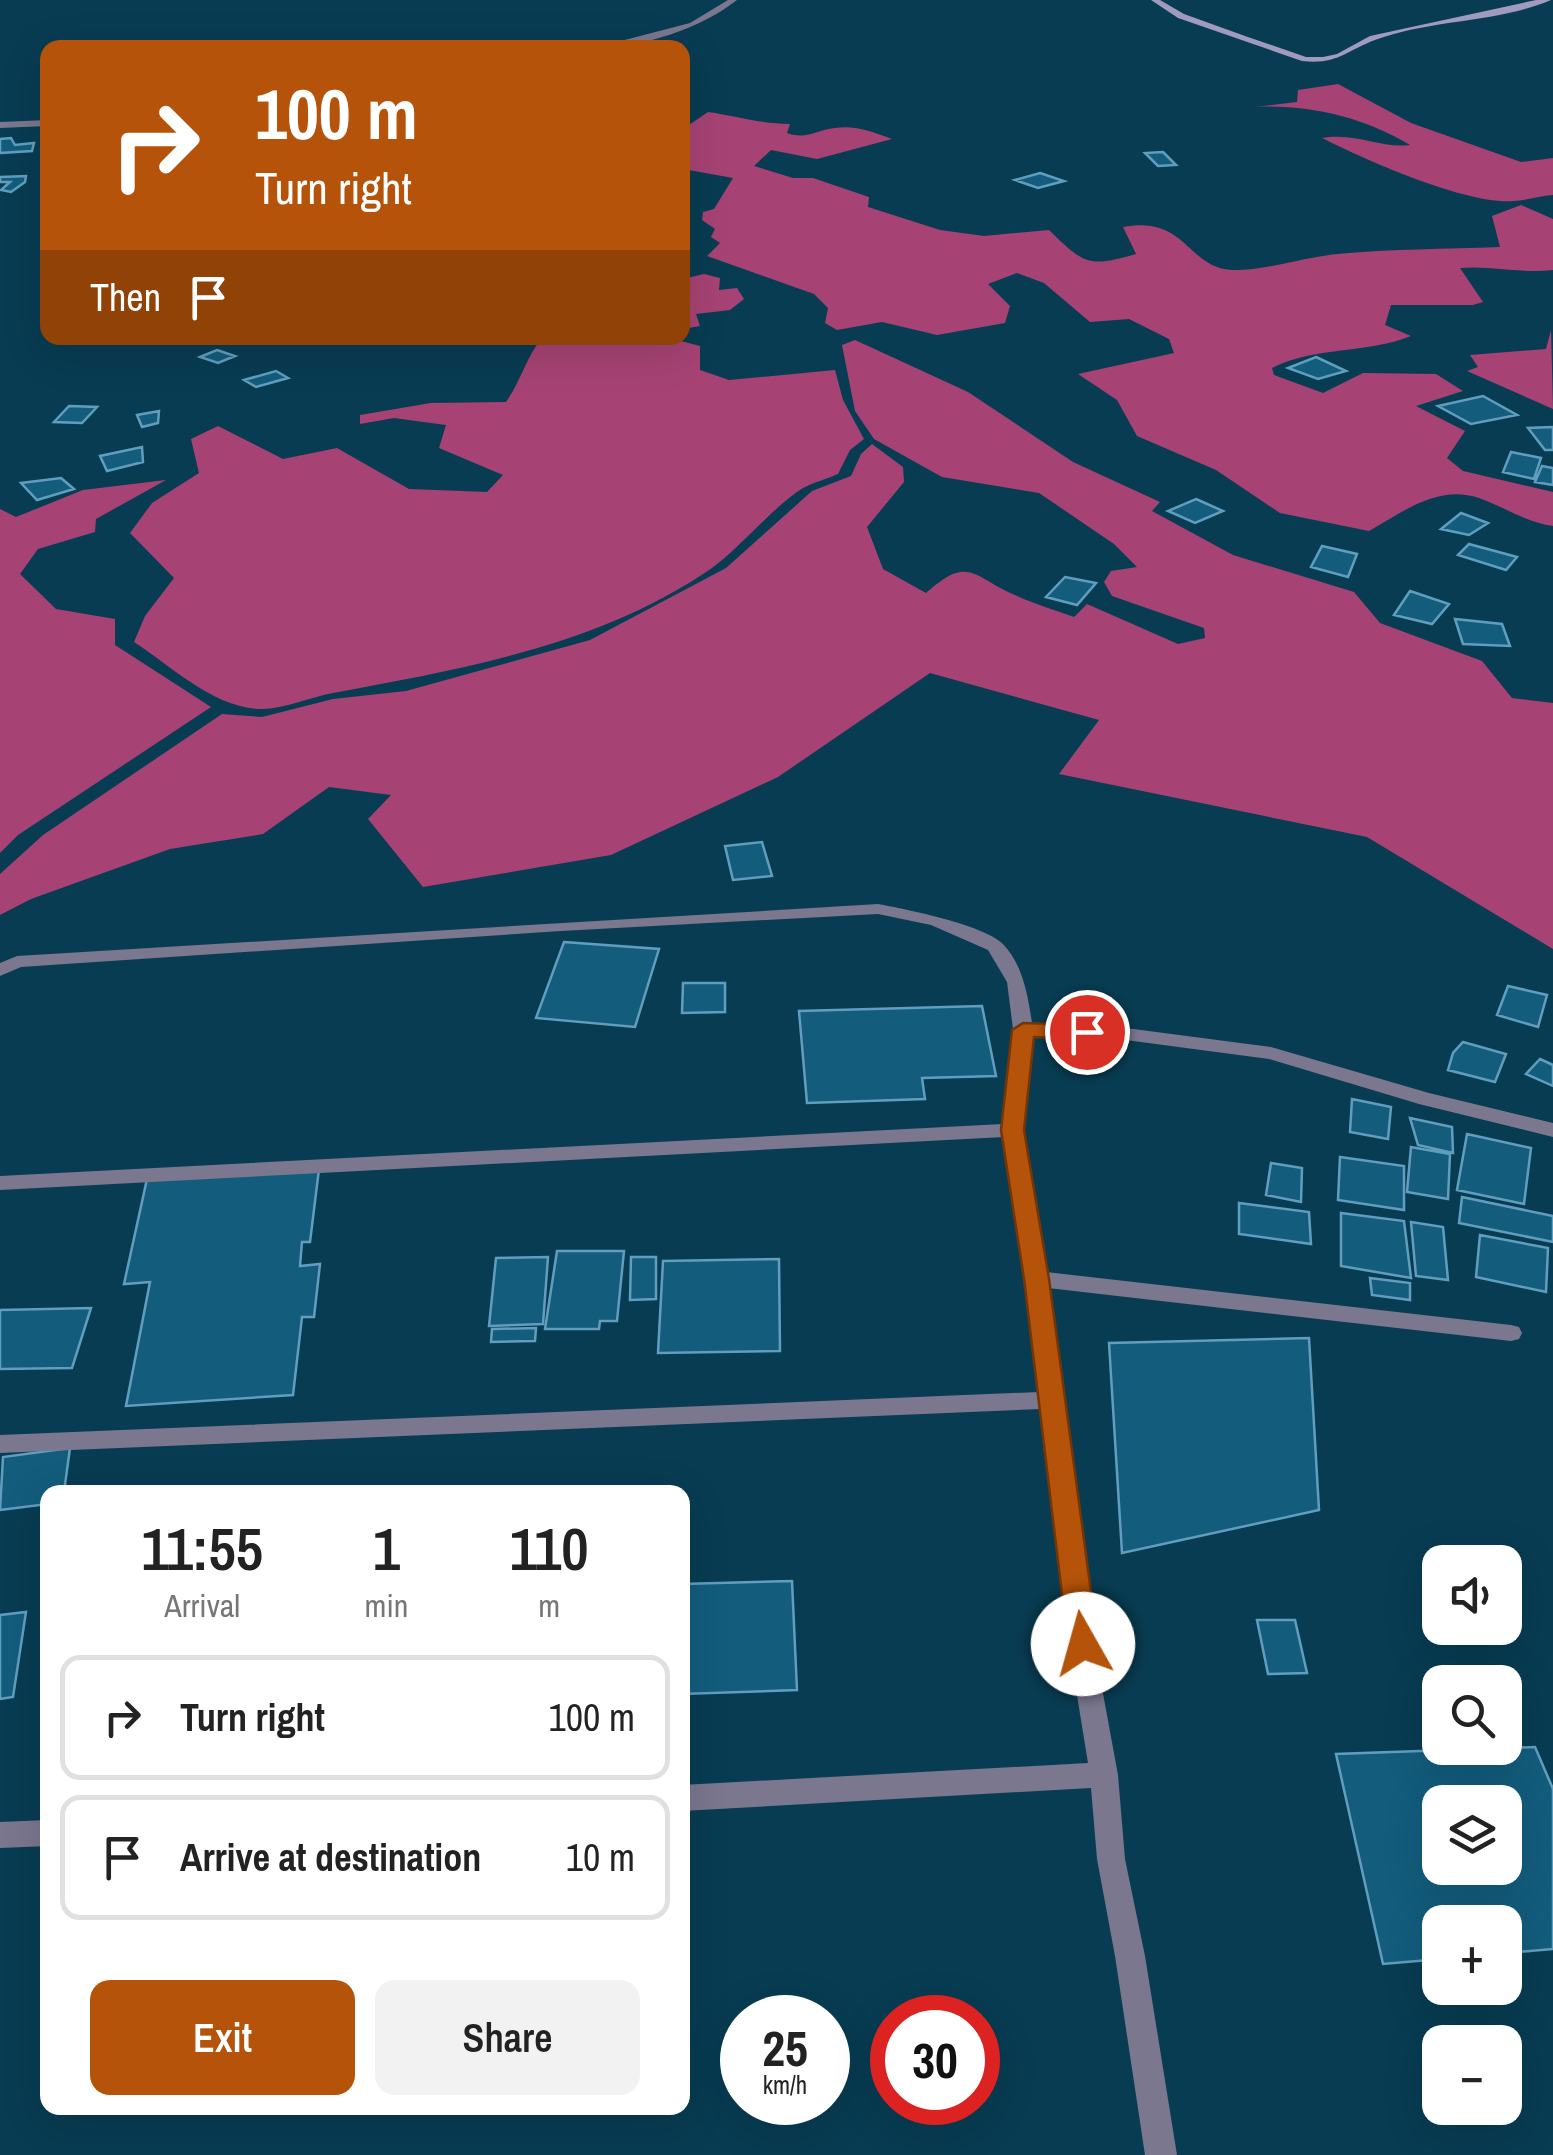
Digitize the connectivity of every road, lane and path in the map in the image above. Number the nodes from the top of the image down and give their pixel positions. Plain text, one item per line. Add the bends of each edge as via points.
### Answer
1 (732, 0) edge
2 (1155, 0) edge
3 (1547, 0) edge
4 (630, 40) edge
5 (40, 123) edge
6 (0, 125) edge
7 (0, 970) edge
8 (1023, 1030) junction
9 (1012, 1130) junction
10 (1553, 1130) edge
11 (0, 1183) edge
12 (1036, 1279) junction
13 (1512, 1333) dead end
14 (1052, 1400) junction
15 (0, 1444) edge
16 (1104, 1775) junction
17 (690, 1798) edge
18 (40, 1834) edge
19 (0, 1836) edge
20 (1161, 2155) edge

1 - 4 street via 693,24
2 - 3 main road via 1242,38 1324,60 1373,38
5 - 6 street
7 - 8 street via 17,962 878,909 936,921 995,946 1016,982
8 - 9 street
8 - 10 street via 1271,1053
9 - 11 street
9 - 12 street
12 - 13 street
12 - 14 street
14 - 15 street
14 - 16 street
16 - 17 street
16 - 20 street via 1111,1859
18 - 19 street

